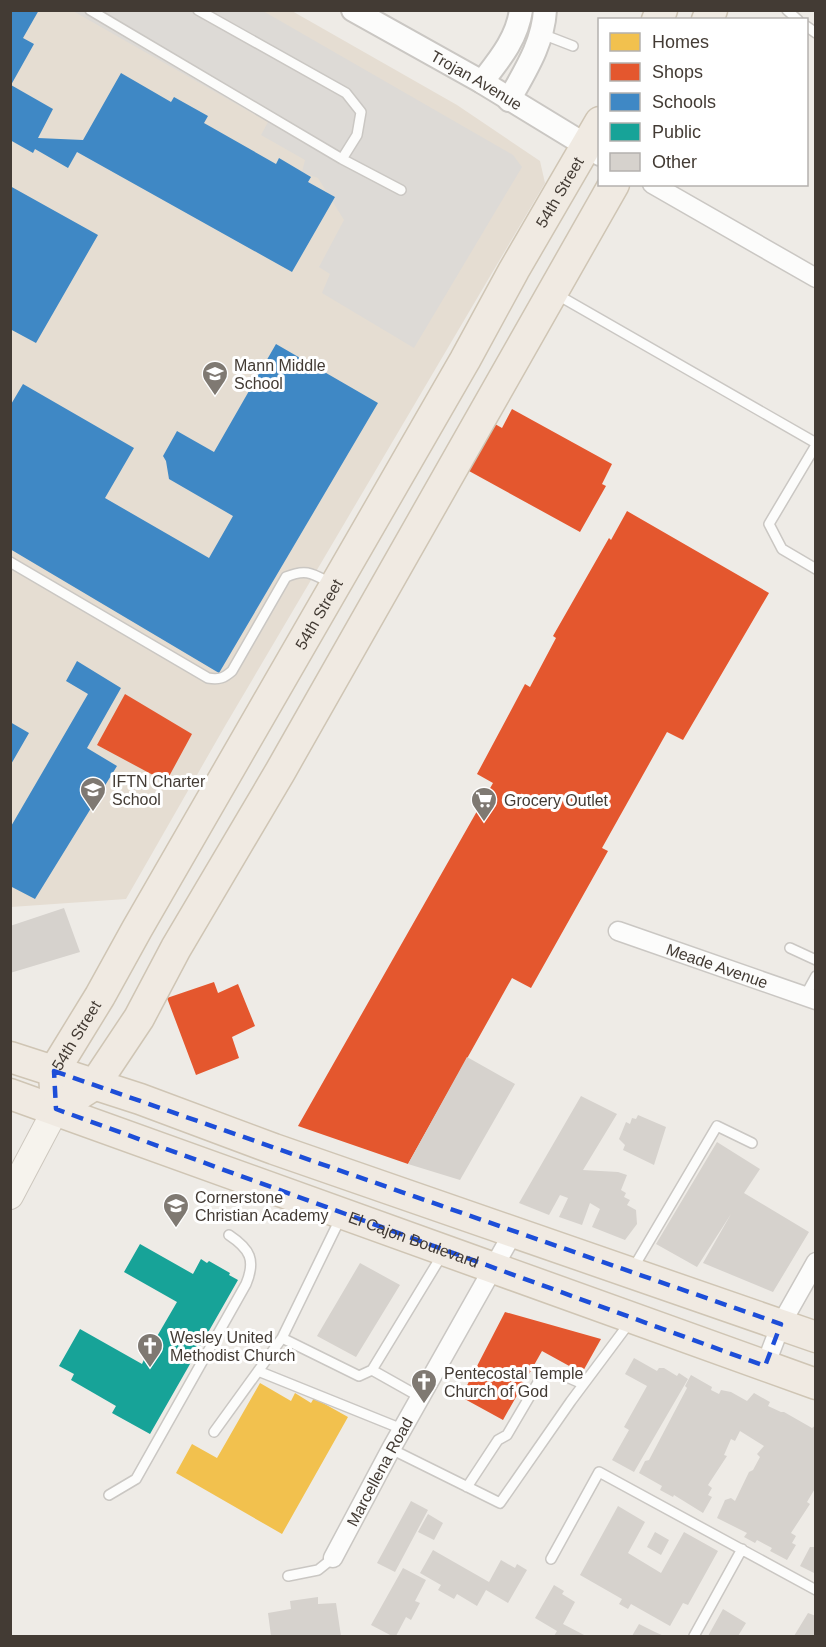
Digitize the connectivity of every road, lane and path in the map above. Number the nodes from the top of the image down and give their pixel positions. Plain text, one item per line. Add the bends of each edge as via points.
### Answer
1 (90, 10) edge
2 (198, 10) edge
3 (354, 10) edge
4 (521, 10) edge
5 (545, 10) edge
6 (542, 34) junction
7 (573, 46) dead end
8 (482, 82) junction
9 (509, 100) junction
10 (595, 141) edge
11 (342, 159) junction
12 (613, 186) edge
13 (655, 186) edge
14 (401, 190) dead end
15 (816, 278) edge
16 (554, 293) junction
17 (816, 444) edge
18 (10, 562) edge
19 (816, 569) edge
20 (334, 585) junction
21 (618, 931) dead end
22 (790, 948) dead end
23 (816, 960) edge
24 (816, 976) edge
25 (810, 998) edge
26 (10, 1057) edge
27 (54, 1071) junction
28 (95, 1084) junction
29 (10, 1094) edge
30 (56, 1109) junction
31 (752, 1143) dead end
32 (10, 1196) edge
33 (343, 1214) junction
34 (514, 1231) junction
35 (230, 1235) dead end
36 (445, 1250) junction
37 (816, 1263) edge
38 (494, 1268) junction
39 (631, 1272) junction
40 (633, 1318) junction
41 (780, 1324) junction
42 (816, 1337) edge
43 (282, 1338) junction
44 (765, 1366) junction
45 (372, 1370) junction
46 (258, 1371) junction
47 (583, 1384) junction
48 (816, 1384) edge
49 (420, 1397) junction
50 (402, 1429) junction
51 (214, 1432) dead end
52 (391, 1449) junction
53 (467, 1487) junction
54 (109, 1495) dead end
55 (742, 1549) junction
56 (333, 1557) joint
57 (551, 1559) dead end
58 (288, 1576) dead end
59 (816, 1590) edge
60 (694, 1636) edge

1 - 11 lane
2 - 11 lane via 346,93 361,112 357,135
3 - 8 street, Trojan Avenue
4 - 8 street via 513,39
5 - 6 street
6 - 7 lane
6 - 9 street
8 - 9 street, Trojan Avenue
9 - 10 street, Trojan Avenue
10 - 20 main road, 54th Street
11 - 14 lane
12 - 16 main road, 54th Street
13 - 15 street
16 - 17 lane
16 - 28 main road, 54th Street via 139,1018
17 - 19 lane via 769,524 782,549
18 - 20 lane via 208,678 218,680 232,671 286,577 308,572
20 - 27 main road, 54th Street
21 - 25 street, Meade Avenue
22 - 23 lane
24 - 25 lane
26 - 27 main road
27 - 28 main road
27 - 30 main road, 54th Street
28 - 30 main road, 54th Street
28 - 34 main road
29 - 30 main road, El Cajon Boulevard
30 - 32 main road, 54th Street
30 - 33 main road, El Cajon Boulevard
31 - 39 lane via 717,1126
33 - 36 main road, El Cajon Boulevard
33 - 43 lane
34 - 38 street, Marcellena Road
34 - 39 main road
35 - 54 lane via 244,1246 250,1259 252,1270 246,1284 136,1479
36 - 38 main road, El Cajon Boulevard
36 - 45 lane
37 - 41 street
38 - 40 main road, El Cajon Boulevard
38 - 49 street, Marcellena Road
39 - 41 main road
40 - 44 main road, El Cajon Boulevard
40 - 47 lane
41 - 42 main road
41 - 44 street
43 - 45 lane via 359,1376
43 - 46 lane
44 - 48 main road, El Cajon Boulevard
45 - 49 lane
46 - 50 lane
46 - 51 lane
47 - 53 lane via 560,1374 548,1375 537,1384 507,1435 498,1440
47 - 53 lane via 500,1503
49 - 50 street, Marcellena Road
50 - 52 street, Marcellena Road
52 - 53 lane
52 - 56 street, Marcellena Road
55 - 57 lane via 599,1472
55 - 59 lane
55 - 60 lane
56 - 58 lane via 318,1570

